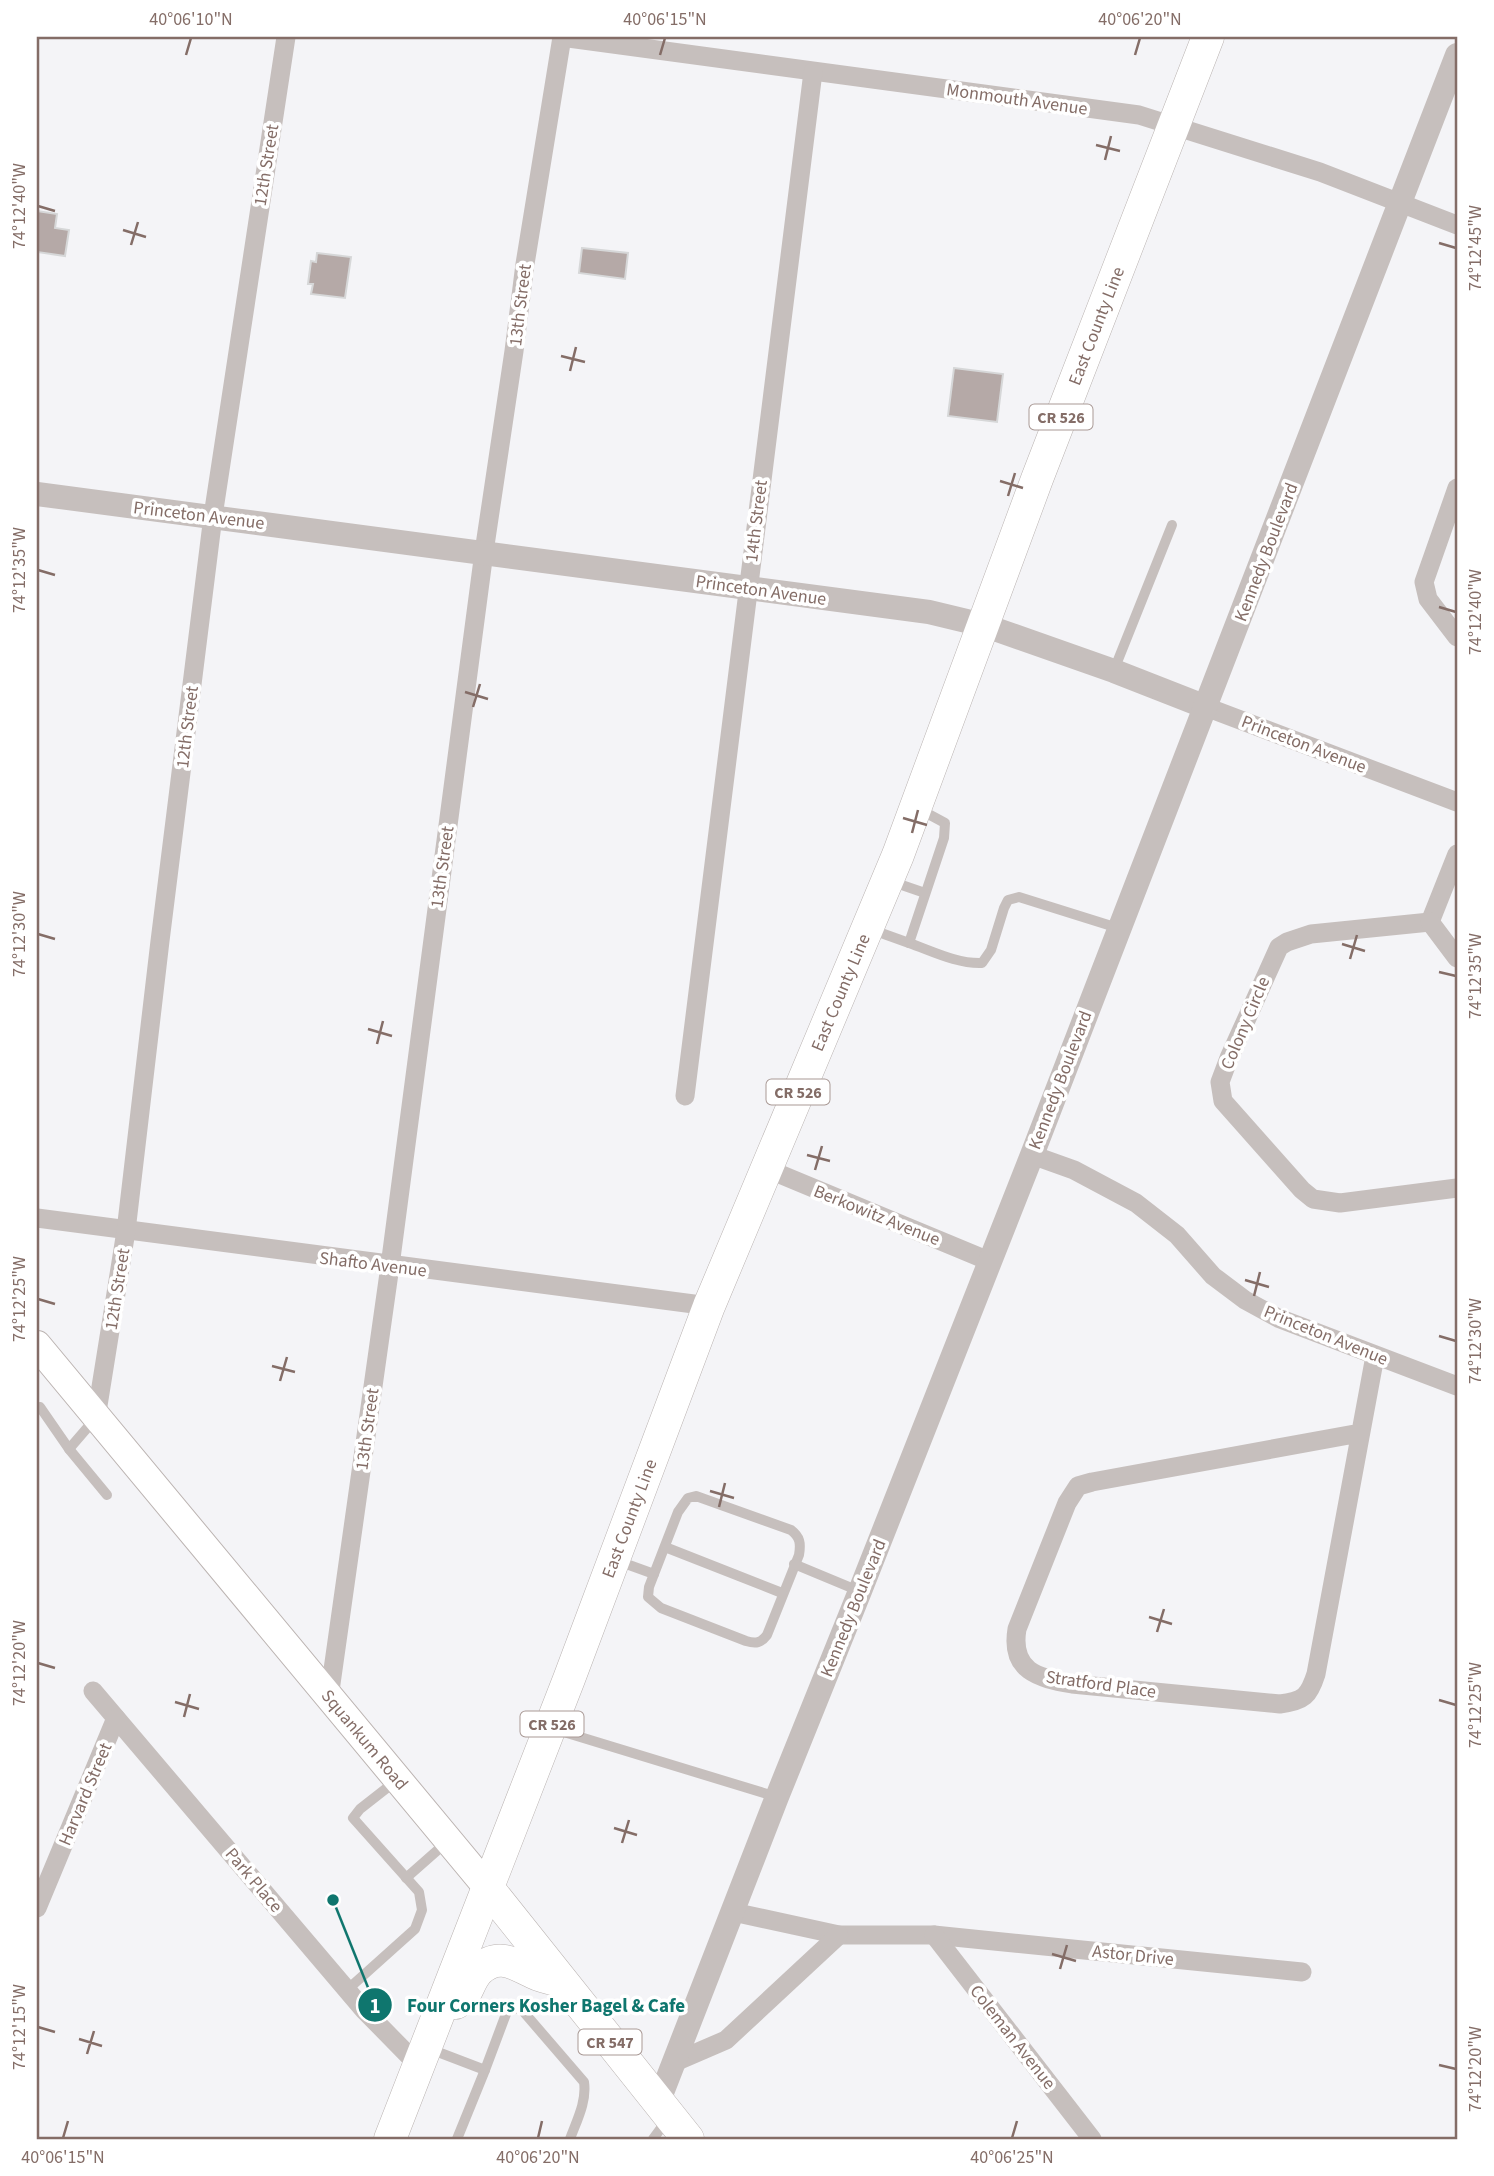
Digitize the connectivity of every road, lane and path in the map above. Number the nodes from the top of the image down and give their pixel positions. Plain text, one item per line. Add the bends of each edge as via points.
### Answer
1 (286, 37) edge
2 (562, 37) edge
3 (1208, 37) edge
4 (586, 38) edge
5 (1457, 55) edge
6 (813, 72) junction
7 (1174, 125) junction
8 (1399, 203) junction
9 (1457, 225) edge
10 (1457, 488) edge
11 (37, 494) edge
12 (214, 516) junction
13 (1172, 525) dead end
14 (484, 552) junction
15 (748, 588) junction
16 (983, 625) junction
17 (1457, 637) edge
18 (1114, 671) junction
19 (1206, 707) junction
20 (1457, 802) edge
21 (915, 808) junction
22 (1457, 855) edge
23 (887, 880) junction
24 (925, 893) junction
25 (1430, 922) junction
26 (867, 928) junction
27 (1119, 928) junction
28 (909, 943) junction
29 (1457, 958) edge
30 (685, 1096) dead end
31 (1032, 1155) junction
32 (765, 1168) junction
33 (1457, 1188) edge
34 (37, 1219) edge
35 (127, 1231) junction
36 (989, 1261) junction
37 (390, 1266) junction
38 (709, 1306) junction
39 (37, 1345) edge
40 (1375, 1356) junction
41 (1457, 1386) edge
42 (40, 1407) dead end
43 (96, 1418) junction
44 (1360, 1433) junction
45 (69, 1448) junction
46 (107, 1496) dead end
47 (664, 1547) junction
48 (614, 1560) junction
49 (794, 1564) junction
50 (654, 1574) junction
51 (860, 1591) junction
52 (782, 1594) junction
53 (93, 1691) dead end
54 (330, 1698) junction
55 (116, 1718) junction
56 (551, 1727) junction
57 (397, 1780) junction
58 (777, 1797) junction
59 (449, 1841) junction
60 (406, 1878) junction
61 (488, 1888) junction
62 (37, 1908) edge
63 (733, 1912) junction
64 (934, 1935) junction
65 (839, 1936) junction
66 (1302, 1972) dead end
67 (562, 1982) junction
68 (347, 1990) junction
69 (441, 2012) junction
70 (423, 2057) junction
71 (675, 2062) junction
72 (485, 2070) junction
73 (667, 2124) edge
74 (390, 2139) edge
75 (457, 2139) edge
76 (570, 2139) edge
77 (1092, 2139) edge

1 - 12 street, 12th Street
2 - 4 street, Monmouth Avenue
2 - 14 street, 13th Street
3 - 7 main road, East County Line / CR 526
4 - 6 street, Monmouth Avenue
5 - 8 street, Kennedy Boulevard
6 - 7 street, Monmouth Avenue via 1139,115
6 - 15 street, 14th Street
7 - 8 street, Monmouth Avenue
7 - 16 main road, East County Line / CR 526
8 - 9 street, Monmouth Avenue
8 - 19 street, Kennedy Boulevard
10 - 17 street via 1424,582 1428,599
11 - 12 street, Princeton Avenue
12 - 14 street, Princeton Avenue
12 - 35 street, 12th Street
13 - 18 lane
14 - 15 street, Princeton Avenue
14 - 37 street, 13th Street
15 - 16 street, Princeton Avenue via 929,612
15 - 30 street, 14th Street
16 - 18 street, Princeton Avenue
16 - 21 main road, East County Line / CR 526
18 - 19 street, Princeton Avenue
19 - 20 street, Princeton Avenue
19 - 27 street, Kennedy Boulevard
21 - 23 main road, East County Line / CR 526
21 - 24 lane via 945,823
22 - 25 street
23 - 24 lane
23 - 26 main road, East County Line / CR 526
24 - 28 lane
25 - 29 street
25 - 33 street, Colony Circle via 1311,934 1279,947 1220,1082 1223,1101 1313,1199 1340,1203
26 - 28 lane
26 - 32 main road, East County Line / CR 526
27 - 28 lane via 1019,897 1004,908 992,950 982,963
27 - 31 street, Kennedy Boulevard
31 - 36 street, Kennedy Boulevard
31 - 40 street, Princeton Avenue via 1074,1170 1136,1203 1245,1300
32 - 36 street, Berkowitz Avenue
32 - 38 main road, East County Line / CR 526
34 - 35 street, Shafto Avenue
35 - 37 street, Shafto Avenue
35 - 43 street, 12th Street
36 - 51 street, Kennedy Boulevard
37 - 38 street, Shafto Avenue
37 - 54 street, 13th Street
38 - 48 main road, East County Line / CR 526
39 - 43 main road, Squankum Road / CR 547
40 - 41 street, Princeton Avenue
40 - 44 street, Stratford Place
42 - 45 lane
43 - 45 lane
43 - 54 main road, Squankum Road / CR 547
44 - 44 street, Stratford Place via 1078,1486 1017,1629 1018,1655 1025,1666 1041,1678 1072,1684 1280,1704 1304,1698 1316,1674
45 - 46 lane
47 - 49 lane via 682,1504 696,1496 790,1530 801,1544
47 - 50 lane
47 - 52 lane
48 - 50 lane
48 - 56 main road, East County Line / CR 526
49 - 51 lane
49 - 52 lane
50 - 52 lane via 648,1597 652,1602 755,1644 767,1635
51 - 58 street, Kennedy Boulevard
53 - 55 street, Park Place
54 - 57 main road, Squankum Road / CR 547
55 - 62 street, Harvard Street
55 - 68 street, Park Place
56 - 58 lane
56 - 61 main road, East County Line / CR 526
57 - 59 main road, Squankum Road / CR 547
57 - 60 lane via 353,1818
58 - 63 street, Kennedy Boulevard
59 - 60 lane
59 - 61 main road, Squankum Road / CR 547
60 - 68 lane via 419,1892 422,1910 415,1929
61 - 67 main road, Squankum Road / CR 547
61 - 69 main road, East County Line / CR 526
63 - 65 street, Astor Drive
63 - 71 street, Kennedy Boulevard
64 - 65 street, Astor Drive
64 - 66 street, Astor Drive
64 - 77 street, Coleman Avenue
65 - 71 street via 726,2040
67 - 69 main road via 501,1959 480,1969 464,1997
67 - 73 main road, Squankum Road / CR 547
68 - 70 street, Park Place via 364,2010
69 - 70 main road, East County Line / CR 526
70 - 72 lane
70 - 74 main road, East County Line / CR 526
71 - 73 street, Kennedy Boulevard
72 - 75 lane
72 - 76 lane via 509,2006 522,2010 584,2082 584,2099

